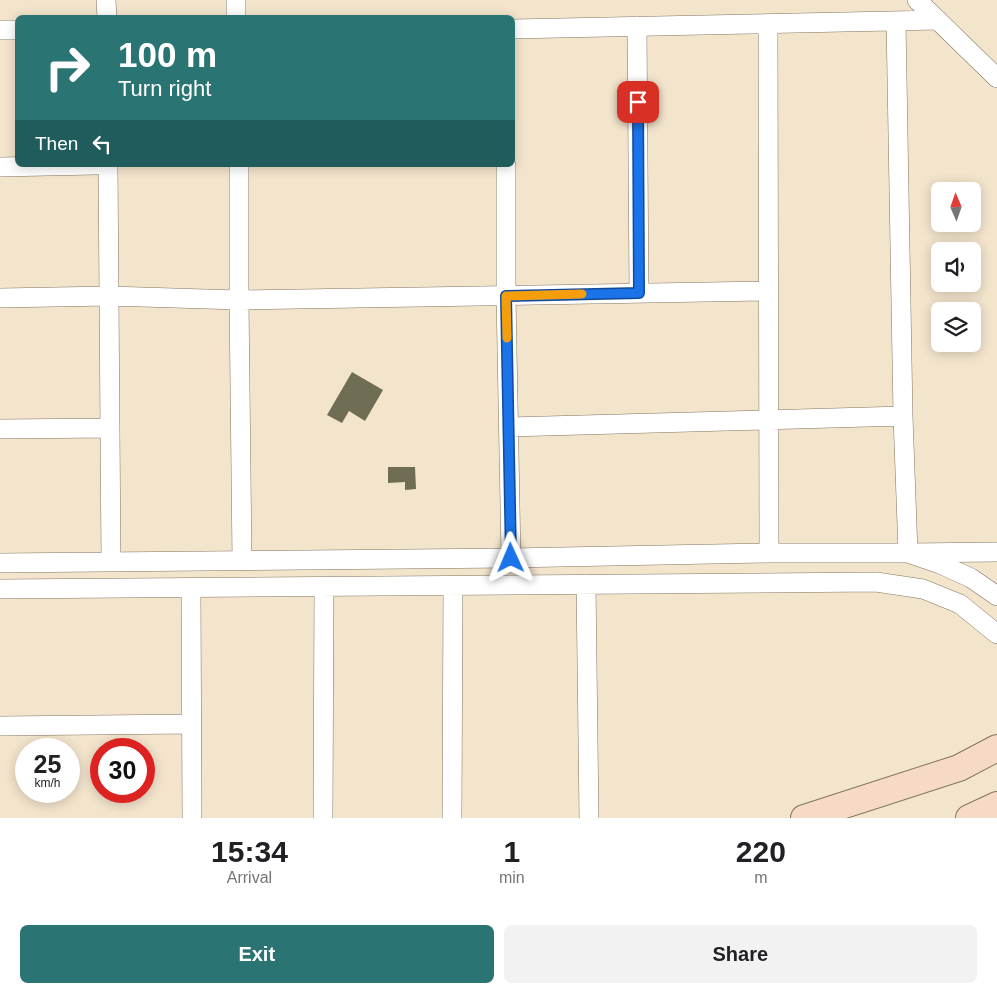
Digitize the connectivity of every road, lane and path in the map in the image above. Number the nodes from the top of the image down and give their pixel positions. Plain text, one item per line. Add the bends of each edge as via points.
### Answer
1 (106, 0) edge
2 (236, 0) edge
3 (917, 0) edge
4 (107, 15) edge
5 (236, 15) edge
6 (938, 20) junction
7 (896, 21) junction
8 (768, 24) junction
9 (637, 26) junction
10 (515, 29) edge
11 (0, 30) edge
12 (15, 30) edge
13 (997, 78) edge
14 (0, 167) edge
15 (15, 167) edge
16 (108, 167) edge
17 (239, 167) edge
18 (506, 167) edge
19 (769, 292) junction
20 (639, 293) junction
21 (109, 296) junction
22 (506, 296) junction
23 (0, 298) edge
24 (239, 300) junction
25 (903, 416) junction
26 (770, 420) junction
27 (509, 427) junction
28 (110, 428) junction
29 (0, 429) edge
30 (997, 552) edge
31 (770, 553) junction
32 (908, 553) junction
33 (511, 558) junction
34 (242, 560) junction
35 (111, 561) junction
36 (0, 562) edge
37 (586, 584) junction
38 (453, 586) junction
39 (324, 587) junction
40 (191, 588) junction
41 (0, 590) edge
42 (997, 596) edge
43 (997, 634) edge
44 (190, 724) junction
45 (0, 726) edge
46 (997, 748) edge
47 (997, 805) edge
48 (192, 818) edge
49 (324, 818) edge
50 (452, 818) edge
51 (589, 818) edge
52 (804, 818) edge
53 (968, 818) edge

1 - 4 street
2 - 5 street
3 - 6 street
6 - 7 street
6 - 13 street
7 - 8 street
7 - 25 street
8 - 9 street
8 - 19 street
9 - 10 street
9 - 20 street
11 - 12 street
14 - 15 street
16 - 21 street
17 - 24 street
18 - 22 street
19 - 20 street
19 - 26 street
20 - 22 street
21 - 23 street
21 - 24 street
21 - 28 street
22 - 24 street
22 - 27 street
24 - 34 street
25 - 26 street
25 - 32 street
26 - 27 street
26 - 31 street
27 - 33 street
28 - 29 street
28 - 35 street
30 - 32 street
31 - 32 street
31 - 33 street
32 - 42 street via 972,578
33 - 34 street
34 - 35 street
35 - 36 street
37 - 38 street
37 - 43 street via 876,582 923,589 960,604
37 - 51 street
38 - 39 street
38 - 50 street
39 - 40 street
39 - 49 street
40 - 41 street
40 - 44 street
44 - 45 street
44 - 48 street
46 - 52 main road via 959,768
47 - 53 main road

